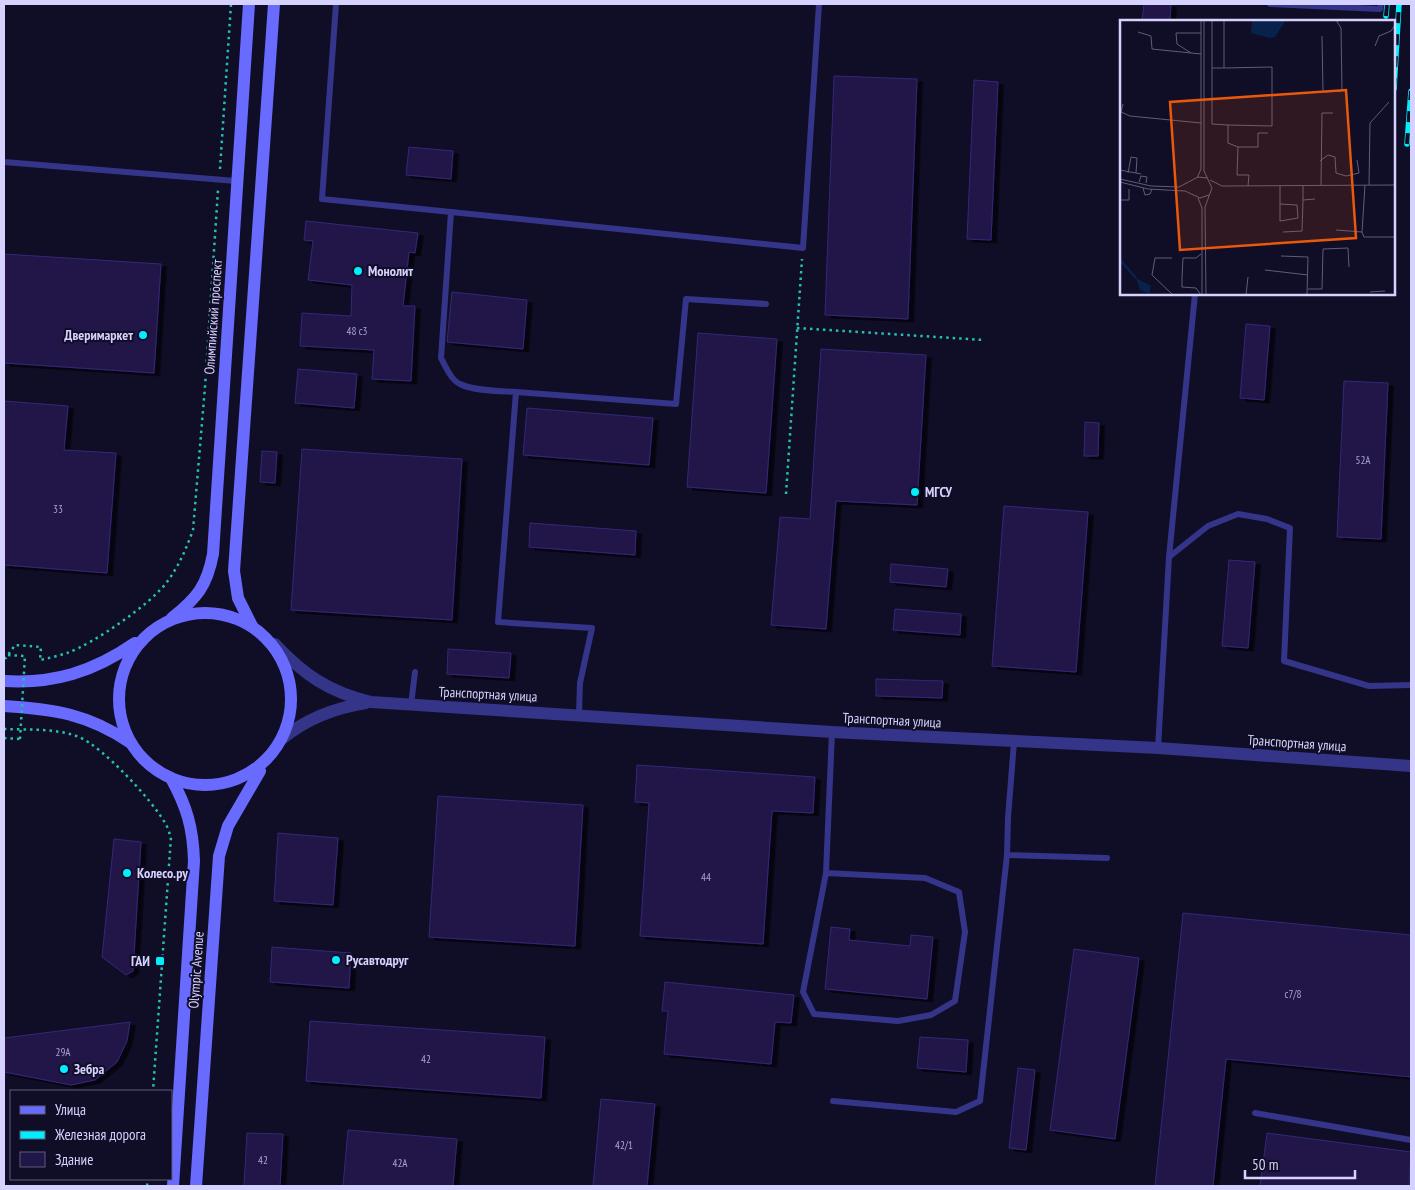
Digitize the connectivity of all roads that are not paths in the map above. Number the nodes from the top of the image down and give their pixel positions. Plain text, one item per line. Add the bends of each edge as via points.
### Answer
1 (249, 4) edge
2 (274, 4) edge
3 (336, 4) edge
4 (819, 4) edge
5 (1270, 4) edge
6 (1381, 4) edge
7 (4, 162) edge
8 (236, 181) junction
9 (451, 212) junction
10 (1195, 295) edge
11 (766, 304) dead end
12 (516, 392) junction
13 (1168, 556) junction
14 (172, 618) junction
15 (252, 626) junction
16 (141, 639) junction
17 (274, 644) junction
18 (414, 672) dead end
19 (4, 681) edge
20 (1411, 685) edge
21 (371, 702) junction
22 (411, 705) junction
23 (4, 706) edge
24 (579, 714) junction
25 (832, 732) junction
26 (282, 739) junction
27 (1014, 742) junction
28 (131, 743) junction
29 (1158, 748) junction
30 (263, 766) junction
31 (1411, 766) edge
32 (171, 778) junction
33 (1007, 855) junction
34 (1108, 858) dead end
35 (826, 873) junction
36 (833, 1101) dead end
37 (1255, 1113) dead end
38 (1411, 1140) edge
39 (174, 1186) edge
40 (196, 1186) edge

1 - 8 main road, Олимпийский проспект
2 - 15 main road via 234,571 238,598
3 - 9 lane via 322,199
4 - 9 lane via 803,248
5 - 6 lane via 1380,9
7 - 8 lane
8 - 14 main road, Олимпийский проспект via 213,554 210,572 200,593
9 - 12 lane via 441,358 460,384
10 - 13 lane
11 - 12 lane via 686,299 676,404
12 - 24 lane via 498,622 592,628 580,683
13 - 20 lane via 1208,526 1238,514 1267,519 1290,528 1284,661 1369,686
13 - 29 lane
14 - 15 main road via 212,614
14 - 16 main road
15 - 17 main road
16 - 19 main road via 100,664 56,679
16 - 28 main road via 125,666 121,688 121,709
17 - 21 street, Транспортная улица via 315,680 335,691
17 - 26 main road via 286,668 289,694
18 - 22 lane
21 - 22 street, Транспортная улица
21 - 26 street, Транспортная улица via 317,716
22 - 24 street, Транспортная улица
23 - 28 main road via 73,715 112,730
24 - 25 street, Транспортная улица
25 - 27 street, Транспортная улица
25 - 35 lane
26 - 30 main road
27 - 29 street, Транспортная улица
27 - 33 lane
28 - 32 main road via 156,771
29 - 31 street, Транспортная улица
30 - 32 main road via 245,778 218,785 201,785
30 - 40 main road, Olympic Avenue via 232,818 219,856
32 - 39 main road, Olympic Avenue via 188,813 194,861
33 - 34 lane
33 - 36 lane via 980,1101 956,1112
35 - 35 lane via 925,878 959,892 965,932 955,1002 931,1015 898,1021 814,1014 803,992
37 - 38 lane

